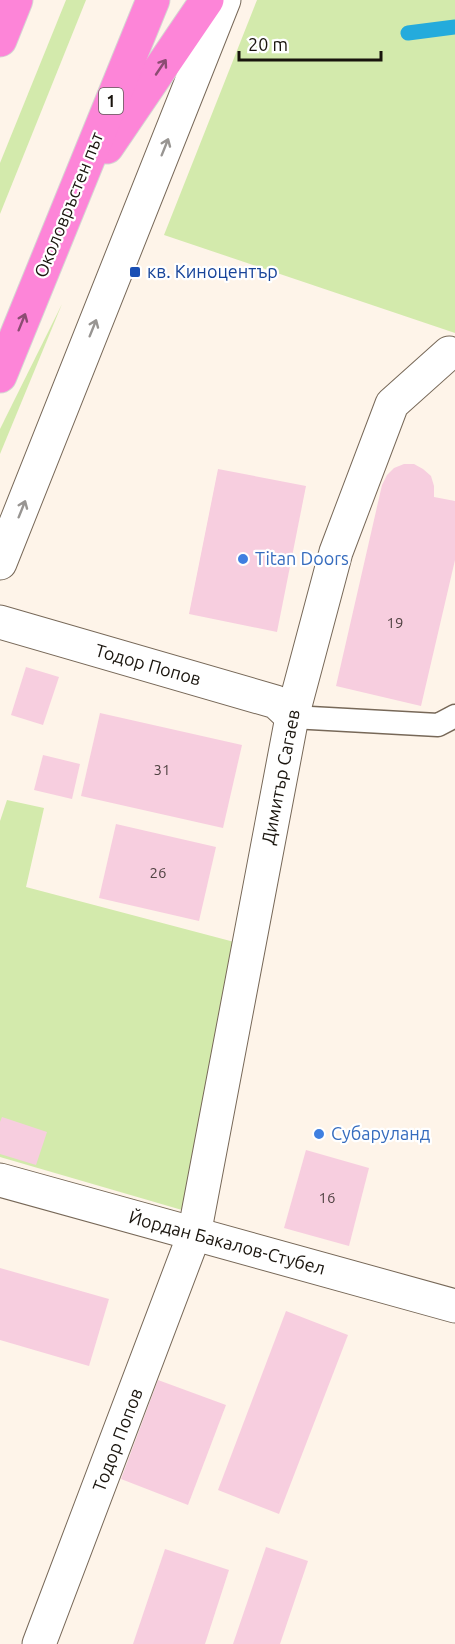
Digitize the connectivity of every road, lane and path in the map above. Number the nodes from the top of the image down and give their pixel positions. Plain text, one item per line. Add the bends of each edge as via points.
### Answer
1 (16, 0) edge
2 (153, 0) edge
3 (207, 0) edge
4 (224, 0) edge
5 (0, 40) edge
6 (69, 203) junction
7 (449, 353) dead end
8 (0, 376) edge
9 (0, 564) edge
10 (0, 622) edge
11 (455, 716) edge
12 (292, 717) junction
13 (0, 1180) edge
14 (194, 1235) junction
15 (455, 1306) edge
16 (39, 1644) edge

1 - 5 highway
2 - 6 highway, Околовръстен път / 1
6 -> 3 highway
9 -> 4 street
8 -> 6 highway, Околовръстен път / 1
7 - 12 street, Димитър Сагаев via 392,404 336,552
10 - 12 street, Тодор Попов via 276,702
11 - 12 lane via 438,725
12 - 14 street, Димитър Сагаев
13 - 14 street, Йордан Бакалов-Стубел
14 - 15 street, Йордан Бакалов-Стубел
14 - 16 street, Тодор Попов

